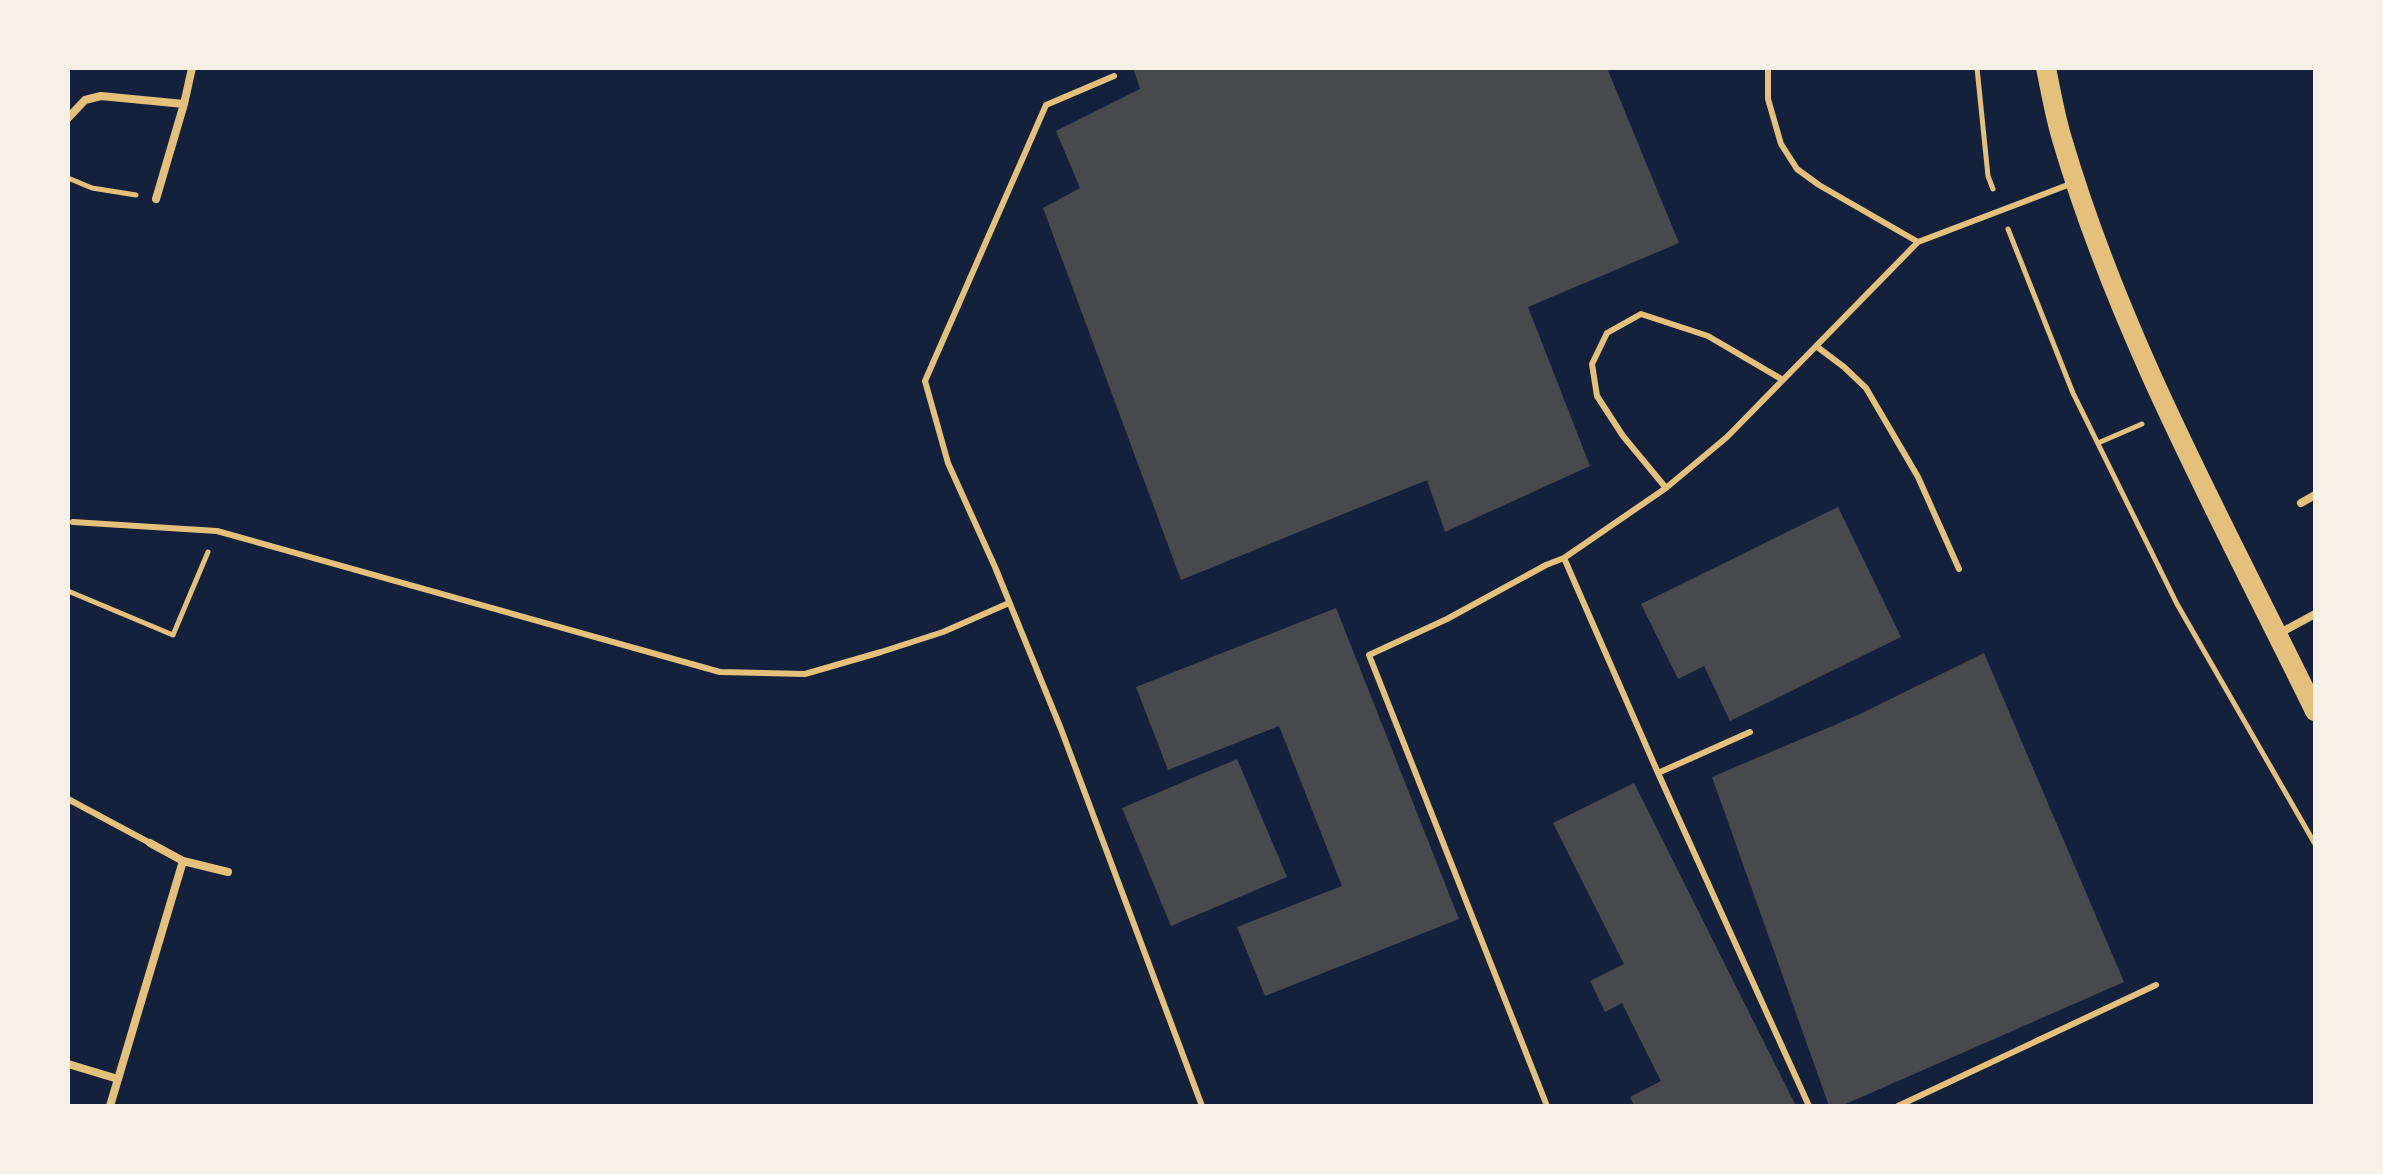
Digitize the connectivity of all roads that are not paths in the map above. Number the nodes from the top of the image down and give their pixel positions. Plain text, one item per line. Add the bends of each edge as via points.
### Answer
1 (192, 68) edge
2 (1768, 68) edge
3 (2046, 68) edge
4 (1114, 76) dead end
5 (184, 104) junction
6 (68, 118) edge
7 (2076, 182) junction
8 (156, 199) road end
9 (1918, 242) junction
10 (1816, 346) junction
11 (1783, 380) junction
12 (1666, 488) junction
13 (2315, 495) edge
14 (2301, 503) dead end
15 (73, 522) dead end
16 (1564, 558) junction
17 (1959, 569) dead end
18 (1009, 603) junction
19 (2315, 614) edge
20 (2277, 634) junction
21 (2315, 711) edge
22 (1750, 732) dead end
23 (1658, 773) junction
24 (68, 799) edge
25 (150, 843) joint
26 (183, 861) junction
27 (228, 872) dead end
28 (2156, 985) dead end
29 (68, 1064) edge
30 (118, 1079) junction
31 (110, 1106) edge
32 (1202, 1106) edge
33 (1547, 1106) edge
34 (1809, 1106) edge
35 (1898, 1106) edge

1 - 5 street
2 - 9 lane via 1768,99 1781,144 1797,169
3 - 7 main road
4 - 18 lane via 1046,105 925,381 948,463
5 - 6 street via 101,96 85,100
5 - 8 street
7 - 9 lane
7 - 20 main road via 2121,308
9 - 10 lane
10 - 11 lane
10 - 17 lane via 1872,398 1918,477
11 - 12 lane
11 - 12 lane via 1708,336 1641,314 1607,333 1592,364 1597,396
12 - 16 lane
13 - 14 street
15 - 18 lane via 217,531 720,672 805,674 943,632
16 - 23 lane
16 - 33 lane via 1369,655
18 - 32 lane
19 - 20 street
20 - 21 main road
22 - 23 lane
23 - 34 lane
24 - 25 lane
25 - 26 street
26 - 27 street
26 - 30 street
28 - 35 lane
29 - 30 street
30 - 31 street

